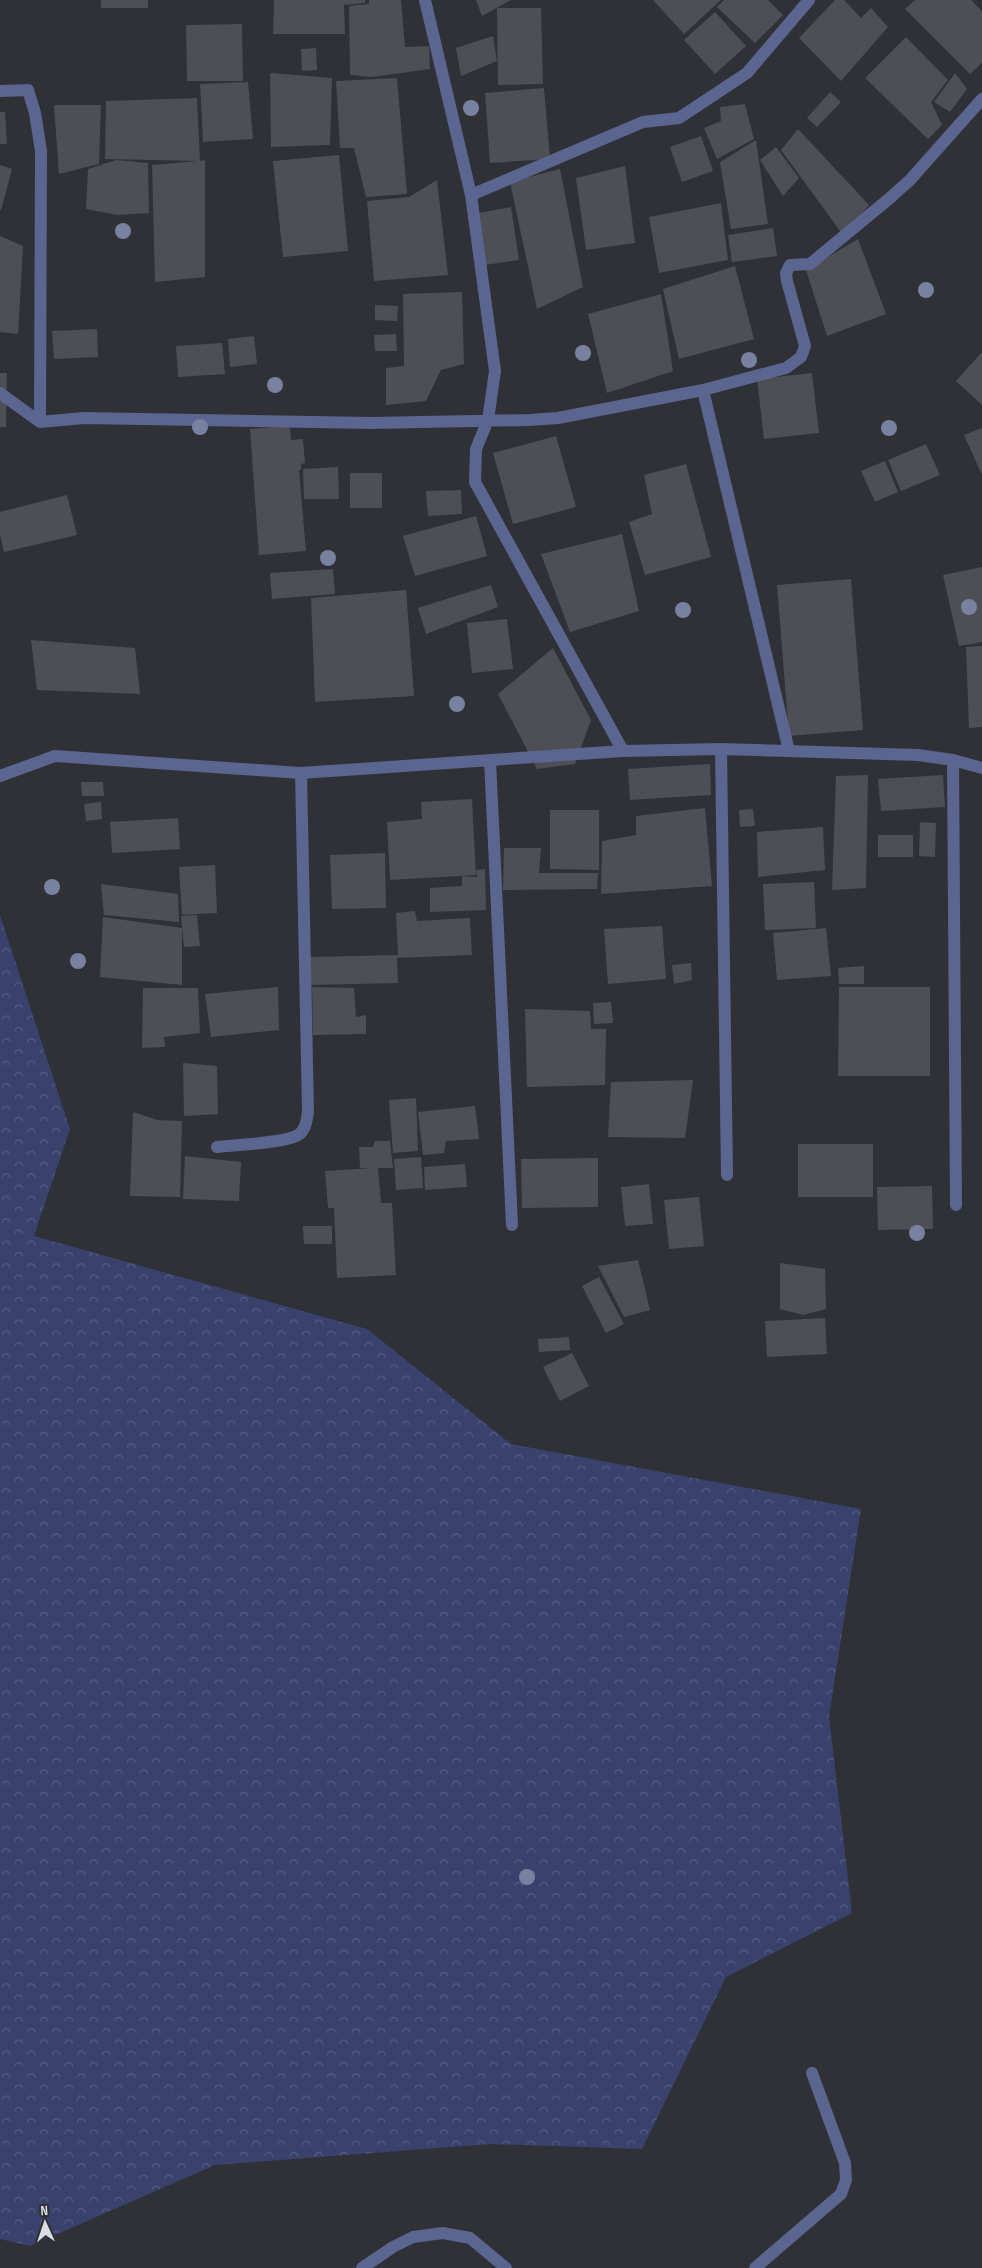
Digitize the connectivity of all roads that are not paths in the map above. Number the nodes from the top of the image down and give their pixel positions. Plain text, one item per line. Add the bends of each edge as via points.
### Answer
1 (425, 0) edge
2 (809, 0) edge
3 (0, 91) edge
4 (982, 99) edge
5 (471, 195) junction
6 (703, 390) junction
7 (0, 392) edge
8 (488, 420) junction
9 (40, 422) junction
10 (721, 749) junction
11 (623, 751) junction
12 (789, 751) junction
13 (490, 760) junction
14 (952, 760) junction
15 (982, 768) edge
16 (301, 773) junction
17 (0, 776) edge
18 (217, 1147) dead end
19 (728, 1175) dead end
20 (956, 1204) dead end
21 (512, 1225) dead end
22 (812, 2073) dead end
23 (362, 2268) edge
24 (506, 2268) edge
25 (755, 2268) edge

1 - 5 street
2 - 5 street via 746,73 679,118 643,122
3 - 9 street via 28,90 41,150
4 - 6 street via 890,198 810,264 790,265 786,273 805,346 801,357 786,368
5 - 8 street via 495,371
6 - 8 street via 558,418
6 - 12 street
7 - 9 street
8 - 9 street via 372,423 84,418
8 - 11 street via 476,450 475,482
10 - 11 street
10 - 12 street
10 - 19 street
11 - 13 street
12 - 14 street via 918,755
13 - 16 street
13 - 21 street
14 - 15 street
14 - 20 street
16 - 17 street via 55,756
16 - 18 street via 306,1125 298,1135 284,1140
22 - 25 street via 845,2163 846,2180 841,2194
23 - 24 street via 414,2237 443,2233 470,2238

